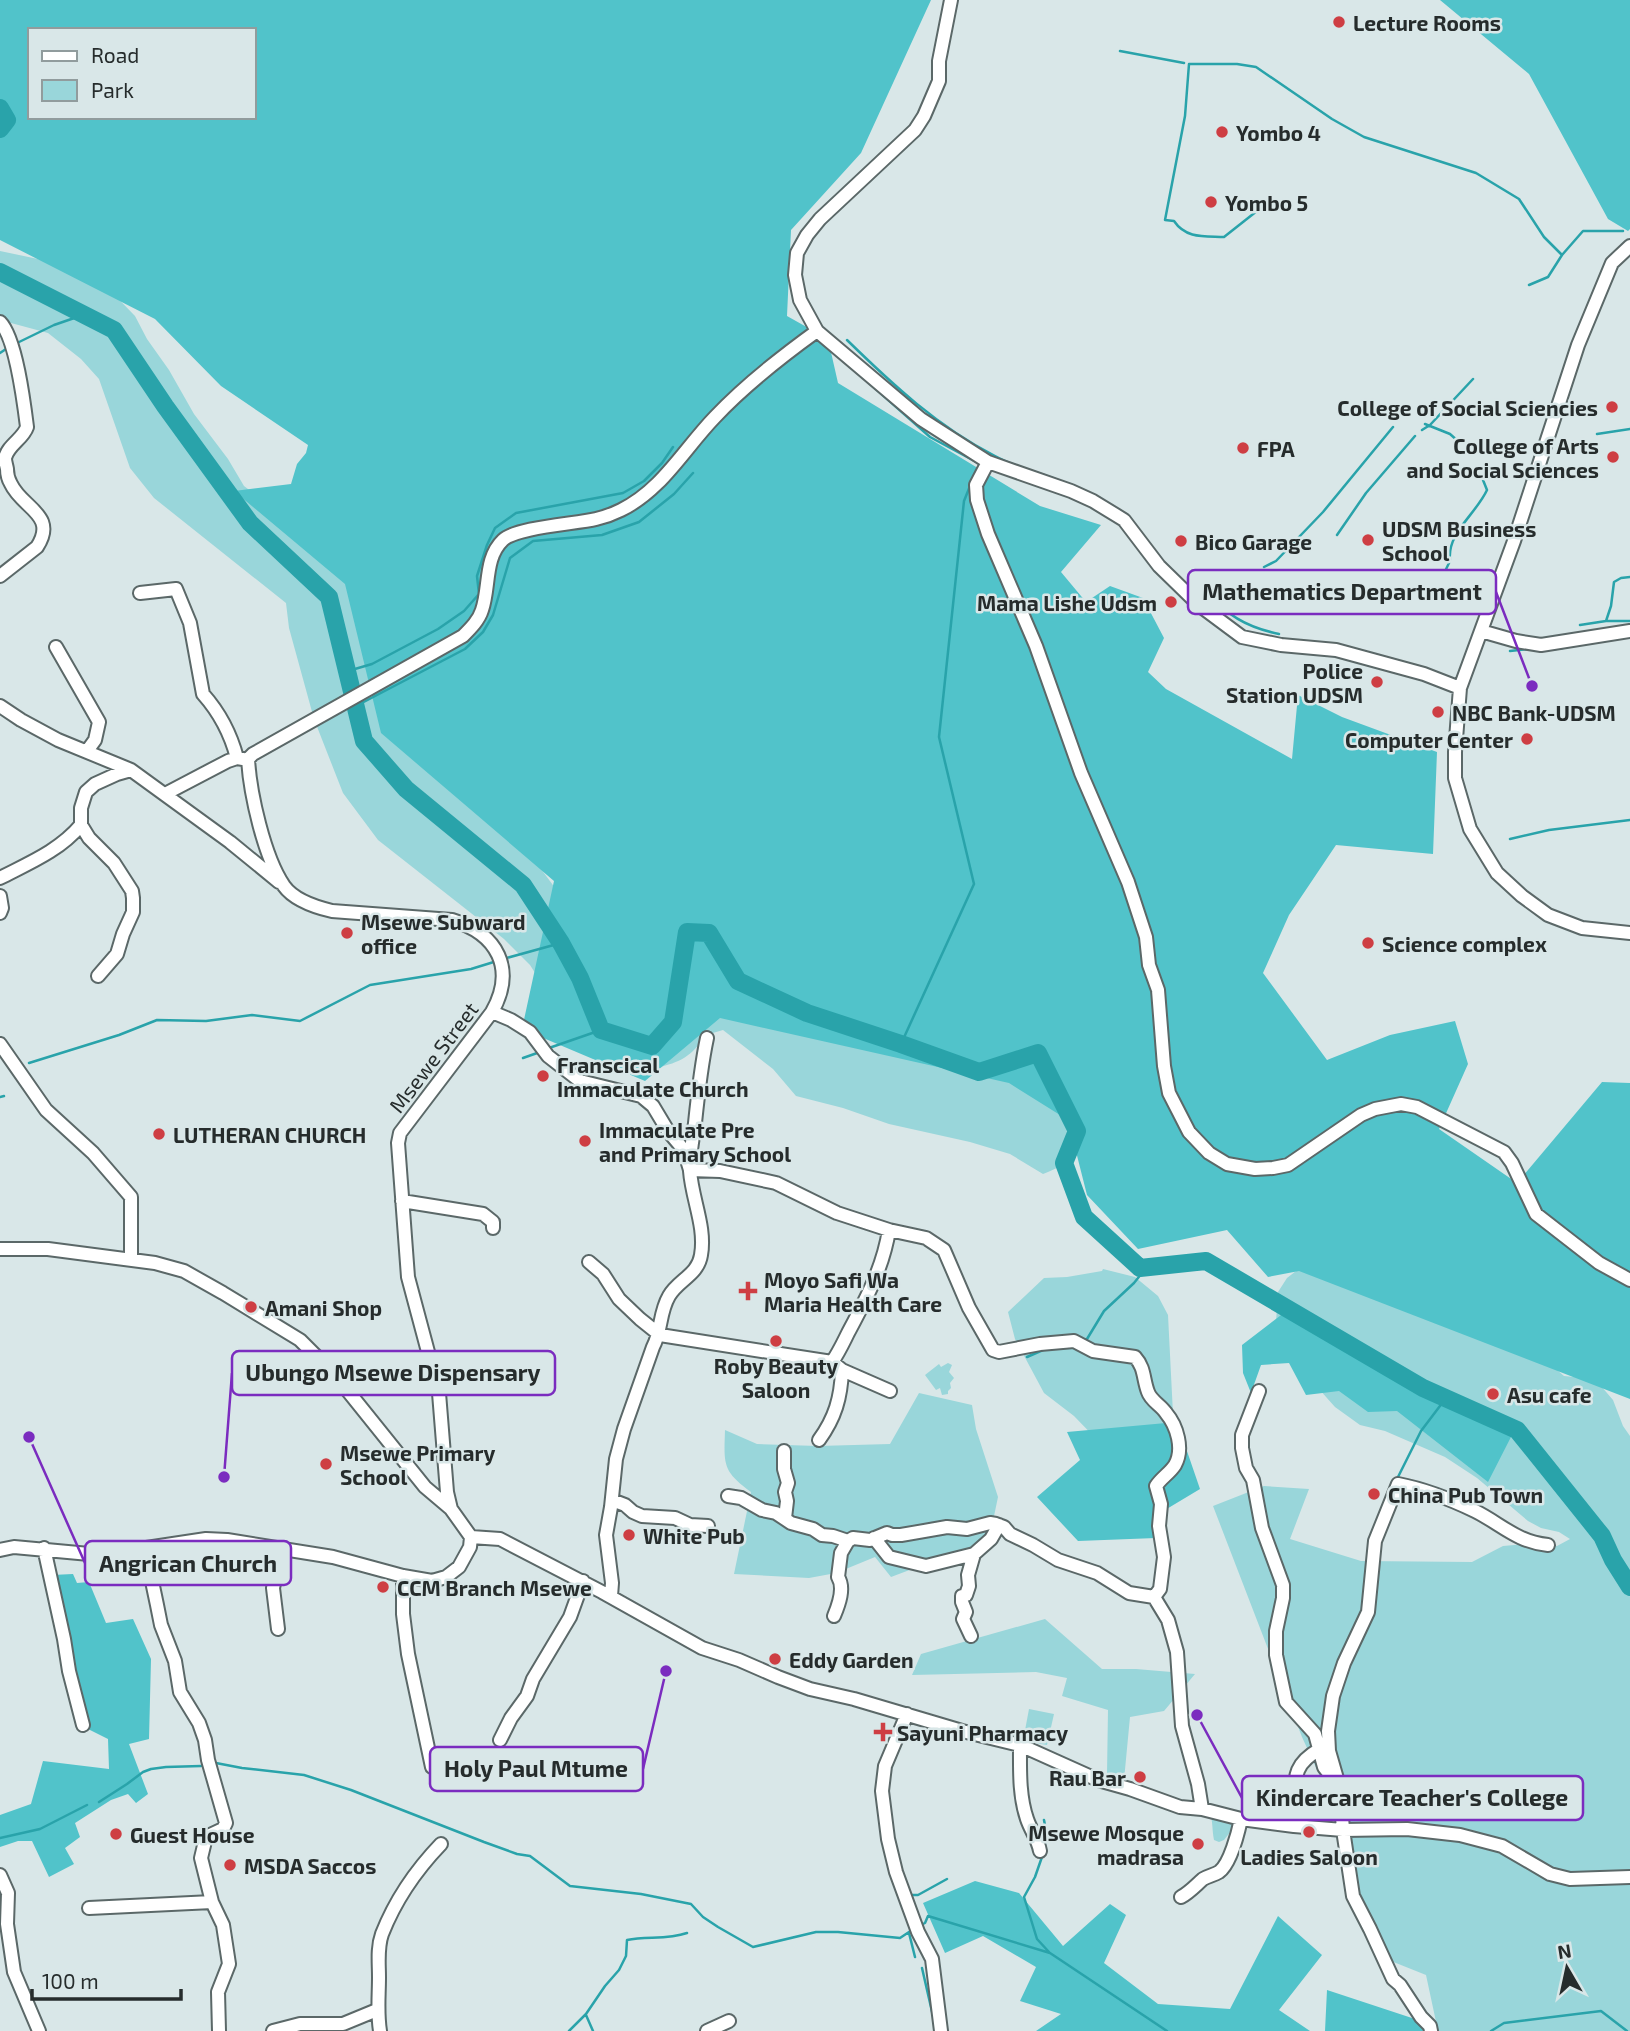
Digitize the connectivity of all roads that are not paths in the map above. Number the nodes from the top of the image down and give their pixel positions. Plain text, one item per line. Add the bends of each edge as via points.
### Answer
1 (951, 0) edge
2 (1630, 246) edge
3 (0, 322) edge
4 (817, 331) junction
5 (988, 462) junction
6 (3, 470) edge
7 (0, 576) edge
8 (140, 593) dead end
9 (1481, 631) junction
10 (1630, 631) edge
11 (56, 647) dead end
12 (1460, 688) junction
13 (0, 706) edge
14 (87, 751) junction
15 (242, 759) junction
16 (131, 770) junction
17 (165, 794) junction
18 (81, 825) junction
19 (0, 878) edge
20 (284, 886) junction
21 (0, 896) edge
22 (0, 913) edge
23 (1630, 933) edge
24 (98, 976) dead end
25 (492, 1012) junction
26 (708, 1038) dead end
27 (0, 1044) edge
28 (690, 1170) junction
29 (402, 1201) junction
30 (493, 1228) dead end
31 (889, 1230) junction
32 (0, 1249) edge
33 (131, 1259) junction
34 (589, 1262) dead end
35 (1630, 1280) edge
36 (660, 1335) junction
37 (837, 1366) junction
38 (890, 1391) dead end
39 (1259, 1391) dead end
40 (819, 1440) dead end
41 (784, 1451) dead end
42 (728, 1496) dead end
43 (612, 1500) junction
44 (451, 1509) junction
45 (785, 1518) junction
46 (999, 1525) junction
47 (709, 1526) dead end
48 (471, 1537) junction
49 (874, 1538) junction
50 (848, 1541) junction
51 (1548, 1545) dead end
52 (44, 1548) junction
53 (145, 1548) junction
54 (282, 1549) junction
55 (0, 1550) edge
56 (974, 1554) junction
57 (403, 1576) junction
58 (583, 1581) junction
59 (611, 1596) junction
60 (1154, 1597) junction
61 (834, 1616) dead end
62 (278, 1629) dead end
63 (971, 1636) dead end
64 (907, 1714) junction
65 (83, 1725) dead end
66 (500, 1740) dead end
67 (1020, 1745) junction
68 (1320, 1749) junction
69 (432, 1767) dead end
70 (1340, 1788) junction
71 (1202, 1809) junction
72 (1241, 1819) junction
73 (1294, 1826) junction
74 (1343, 1830) junction
75 (441, 1844) dead end
76 (1040, 1851) dead end
77 (0, 1875) edge
78 (1630, 1877) edge
79 (1181, 1898) dead end
80 (212, 1902) junction
81 (89, 1908) dead end
82 (377, 2010) junction
83 (729, 2021) dead end
84 (39, 2031) edge
85 (219, 2031) edge
86 (273, 2031) edge
87 (380, 2031) edge
88 (707, 2031) edge
89 (941, 2031) edge
90 (1431, 2031) edge

1 - 4 street via 939,81 924,116 915,130 820,219 797,253 794,275 798,295
2 - 9 street via 1612,263 1582,332
3 - 6 street via 13,345 27,427 8,452
4 - 5 street via 921,419
4 - 15 street via 742,390 659,483 625,508 595,520 505,537 490,563 482,612 463,636
5 - 12 street via 1071,491 1124,520 1159,566 1199,605 1242,637 1336,650
5 - 35 street via 975,485 981,512 1128,882 1158,990 1170,1093 1189,1132 1227,1164 1255,1169 1288,1166 1368,1112 1391,1105 1417,1107 1504,1152 1536,1214 1599,1263
6 - 7 street via 44,527 37,547
8 - 15 street via 176,589 190,623 203,694
9 - 10 street via 1541,645
9 - 12 street
11 - 14 street via 99,722
12 - 23 street via 1455,778 1470,829 1497,873 1548,915 1582,928
13 - 14 street via 58,740
14 - 16 street
15 - 17 street
15 - 20 street via 267,849
16 - 17 street
16 - 18 street via 95,783 86,792
17 - 20 street
18 - 19 street via 55,850
18 - 24 street via 114,863 133,898 133,912 117,954
20 - 25 street, Msewe Street via 314,906 332,911 452,920 478,930 498,954 502,969
21 - 22 street
25 - 28 street via 530,1032 548,1056 580,1081 641,1096 684,1150
25 - 29 street, Msewe Street via 400,1133 397,1153
26 - 28 street
27 - 33 street via 46,1110 93,1153 131,1197
28 - 31 street via 776,1183 837,1213
28 - 36 street via 702,1252 699,1266 670,1295
29 - 30 street via 483,1214
29 - 44 street, Msewe Street via 408,1277 439,1393
31 - 37 street via 865,1304 839,1352
31 - 60 street via 926,1238 944,1250 993,1350 1074,1341 1093,1351 1135,1357 1141,1364 1148,1394 1167,1413 1179,1442 1175,1465 1156,1486 1164,1557 1160,1589
32 - 33 street via 48,1249
33 - 44 street via 184,1271 300,1340 335,1375 425,1487
34 - 36 street via 619,1299
36 - 37 street
36 - 43 street via 621,1438
37 - 38 street
37 - 40 street via 839,1400
39 - 68 street via 1242,1435 1242,1448 1262,1528 1283,1585 1276,1656 1286,1702 1315,1734
41 - 45 street via 788,1482
42 - 45 street
43 - 47 street via 642,1516
43 - 59 street via 606,1535
44 - 48 street, Msewe Street
45 - 50 street
46 - 49 street via 887,1533
46 - 56 street
46 - 60 street via 1058,1560 1097,1573 1129,1593
48 - 57 street via 459,1567 446,1577 432,1581
48 - 58 street via 500,1539
49 - 50 street
49 - 56 street via 889,1557 926,1566
50 - 61 street via 841,1553 838,1577 842,1588
51 - 70 street via 1526,1541 1477,1512 1398,1484 1374,1541 1367,1612 1344,1663 1330,1711 1329,1751
52 - 53 street via 100,1555
52 - 55 street
52 - 65 street
53 - 54 street via 206,1539
53 - 80 street via 180,1692 205,1740 226,1823 206,1837 202,1849
54 - 57 street via 362,1563
54 - 62 street via 273,1588
56 - 63 street via 969,1590 961,1599 966,1612 963,1621
57 - 69 street via 408,1654
58 - 59 street
58 - 66 street via 569,1617
59 - 64 street via 702,1648 799,1685
60 - 71 street via 1168,1620 1177,1652 1182,1726
64 - 67 street
64 - 89 street via 885,1766 882,1791 896,1872 932,1959
67 - 71 street via 1098,1780 1180,1807
67 - 76 street via 1024,1809
68 - 70 street via 1324,1767
68 - 73 street via 1298,1770
70 - 74 street
71 - 72 street
72 - 73 street
72 - 79 street via 1225,1866
73 - 74 street
74 - 78 street via 1407,1829 1461,1835 1502,1846 1550,1874 1570,1879
74 - 90 street via 1353,1896 1392,1979
75 - 82 street via 425,1860 382,1936
77 - 84 street via 8,1893 14,1972
80 - 81 street
80 - 85 street via 223,1925 229,1964 218,1992
82 - 86 street via 343,2024 300,2024
82 - 87 street
83 - 88 street

